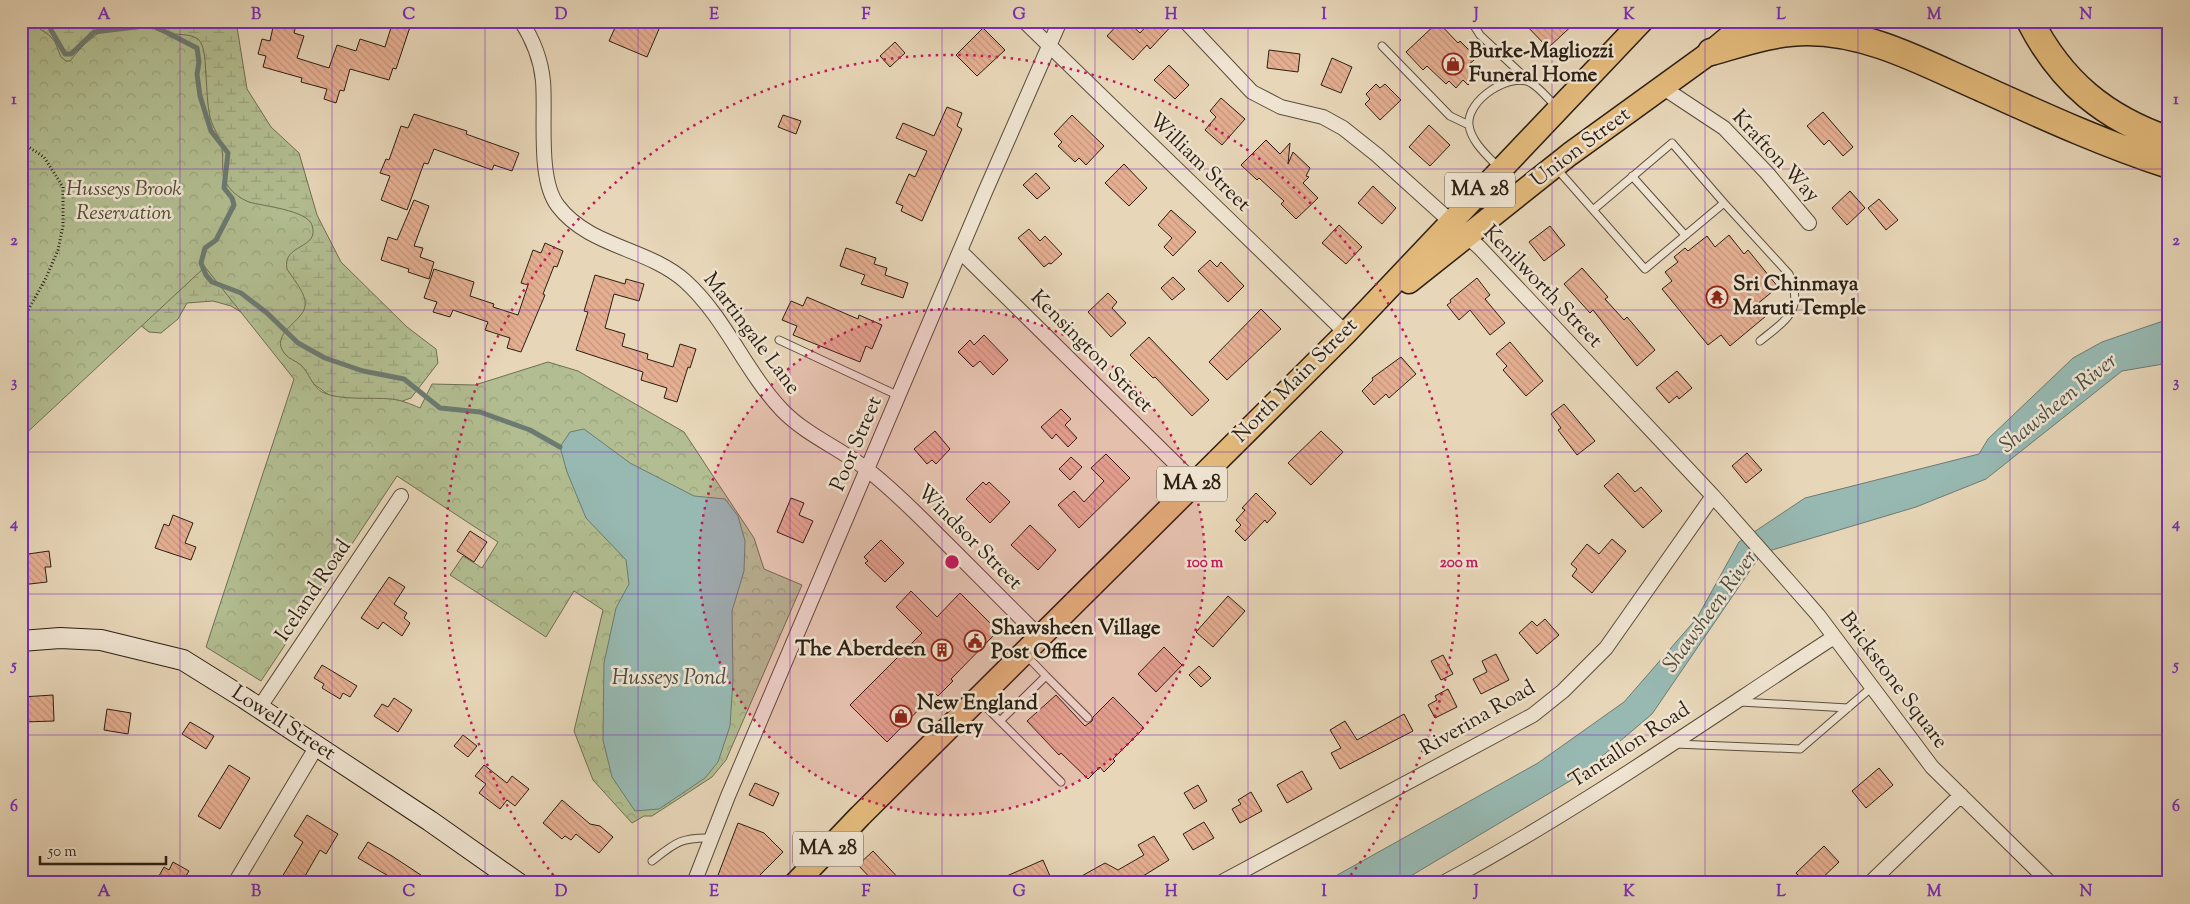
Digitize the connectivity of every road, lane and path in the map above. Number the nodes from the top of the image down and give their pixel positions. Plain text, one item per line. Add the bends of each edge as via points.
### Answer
1 (521, 21) edge
2 (1024, 21) edge
3 (1060, 21) edge
4 (1185, 21) edge
5 (1471, 21) edge
6 (1642, 21) edge
7 (1748, 21) edge
8 (1850, 21) edge
9 (2030, 21) edge
10 (1882, 44) junction
11 (1049, 45) junction
12 (1382, 46) dead end
13 (1711, 52) junction
14 (1530, 82) junction
15 (1662, 87) junction
16 (1558, 108) junction
17 (1469, 125) junction
18 (2169, 140) edge
19 (21, 142) edge
20 (2169, 166) edge
21 (1555, 167) junction
22 (1500, 169) junction
23 (1632, 176) junction
24 (1724, 203) junction
25 (1593, 210) junction
26 (1808, 223) dead end
27 (1459, 229) junction
28 (1685, 235) junction
29 (960, 250) junction
30 (21, 323) edge
31 (1346, 332) junction
32 (779, 340) dead end
33 (1760, 341) dead end
34 (899, 396) junction
35 (868, 469) junction
36 (1194, 482) junction
37 (401, 496) dead end
38 (1713, 496) junction
39 (1040, 637) junction
40 (1834, 637) junction
41 (21, 641) edge
42 (1024, 653) junction
43 (1046, 676) junction
44 (1872, 687) junction
45 (978, 699) junction
46 (1734, 702) junction
47 (259, 708) junction
48 (1848, 708) junction
49 (1088, 718) dead end
50 (1000, 721) junction
51 (1672, 744) junction
52 (317, 746) junction
53 (1061, 782) dead end
54 (1961, 796) junction
55 (711, 838) junction
56 (652, 861) dead end
57 (235, 883) edge
58 (518, 883) edge
59 (694, 883) edge
60 (796, 883) edge
61 (1220, 883) edge
62 (1443, 883) edge
63 (1870, 883) edge
64 (2050, 883) edge

1 - 35 street, Martingale Lane via 533,44 543,79 546,172 551,196 559,207 594,234 680,277 710,307 783,410 810,433
2 - 11 street, William Street
3 - 11 street, Poor Street
4 - 27 street, Kenilworth Street via 1252,92 1281,107 1323,117 1342,128
5 - 14 lane via 1480,35
6 - 16 main road, MA 28
7 - 13 main road, Union Street / MA 28
8 - 10 highway
9 - 18 highway via 2055,64 2082,91 2119,118
10 - 13 highway via 1824,33 1796,32 1776,34
10 - 20 highway
11 - 29 street, Poor Street
11 - 31 street, William Street
12 - 17 lane via 1450,116
13 - 15 main road, Union Street / MA 28
14 - 16 lane
14 - 17 lane via 1503,84 1486,93 1469,114
15 - 21 main road, Union Street / MA 28
15 - 26 street, Krafton Way via 1724,128
16 - 22 main road, MA 28
17 - 22 lane via 1474,138
19 - 30 path via 44,157 63,187 63,226 58,250 46,278
21 - 25 lane
21 - 27 main road, Union Street / MA 28
22 - 27 main road, MA 28
23 - 24 lane via 1672,143
23 - 25 lane
23 - 28 lane
24 - 28 lane
24 - 33 lane via 1790,274 1795,288 1794,308 1787,319
25 - 28 lane via 1645,268
27 - 31 main road, Union Street / MA 28
27 - 38 street, Kenilworth Street
29 - 34 street, Poor Street
29 - 36 street, Kensington Street
31 - 36 main road, North Main Street / MA 28
32 - 34 lane
34 - 35 street, Poor Street
35 - 39 street, Windsor Street
35 - 55 street, Poor Street
36 - 39 main road, North Main Street / MA 28
37 - 47 street, Iceland Road
38 - 40 street, Brickstone Square
38 - 61 street, Riverina Road via 1606,648 1551,701 1533,715
39 - 42 main road, North Main Street / MA 28
40 - 44 street, Brickstone Square
40 - 46 street, Tantallon Road
41 - 47 main road, Lowell Street via 60,638 102,640 180,659
42 - 43 lane
42 - 45 main road, North Main Street / MA 28
43 - 49 lane
43 - 50 lane
44 - 48 lane
44 - 54 street, Brickstone Square via 1932,767
45 - 50 lane
45 - 60 main road, North Main Street / MA 28
46 - 48 lane
46 - 51 street, Tantallon Road
47 - 52 main road, Lowell Street
48 - 51 lane via 1800,749
50 - 53 lane
51 - 62 street, Tantallon Road via 1521,840
52 - 57 street
52 - 58 main road, Lowell Street
54 - 63 street
54 - 64 street, Brickstone Square
55 - 56 lane via 691,838 673,844
55 - 59 street, Poor Street

